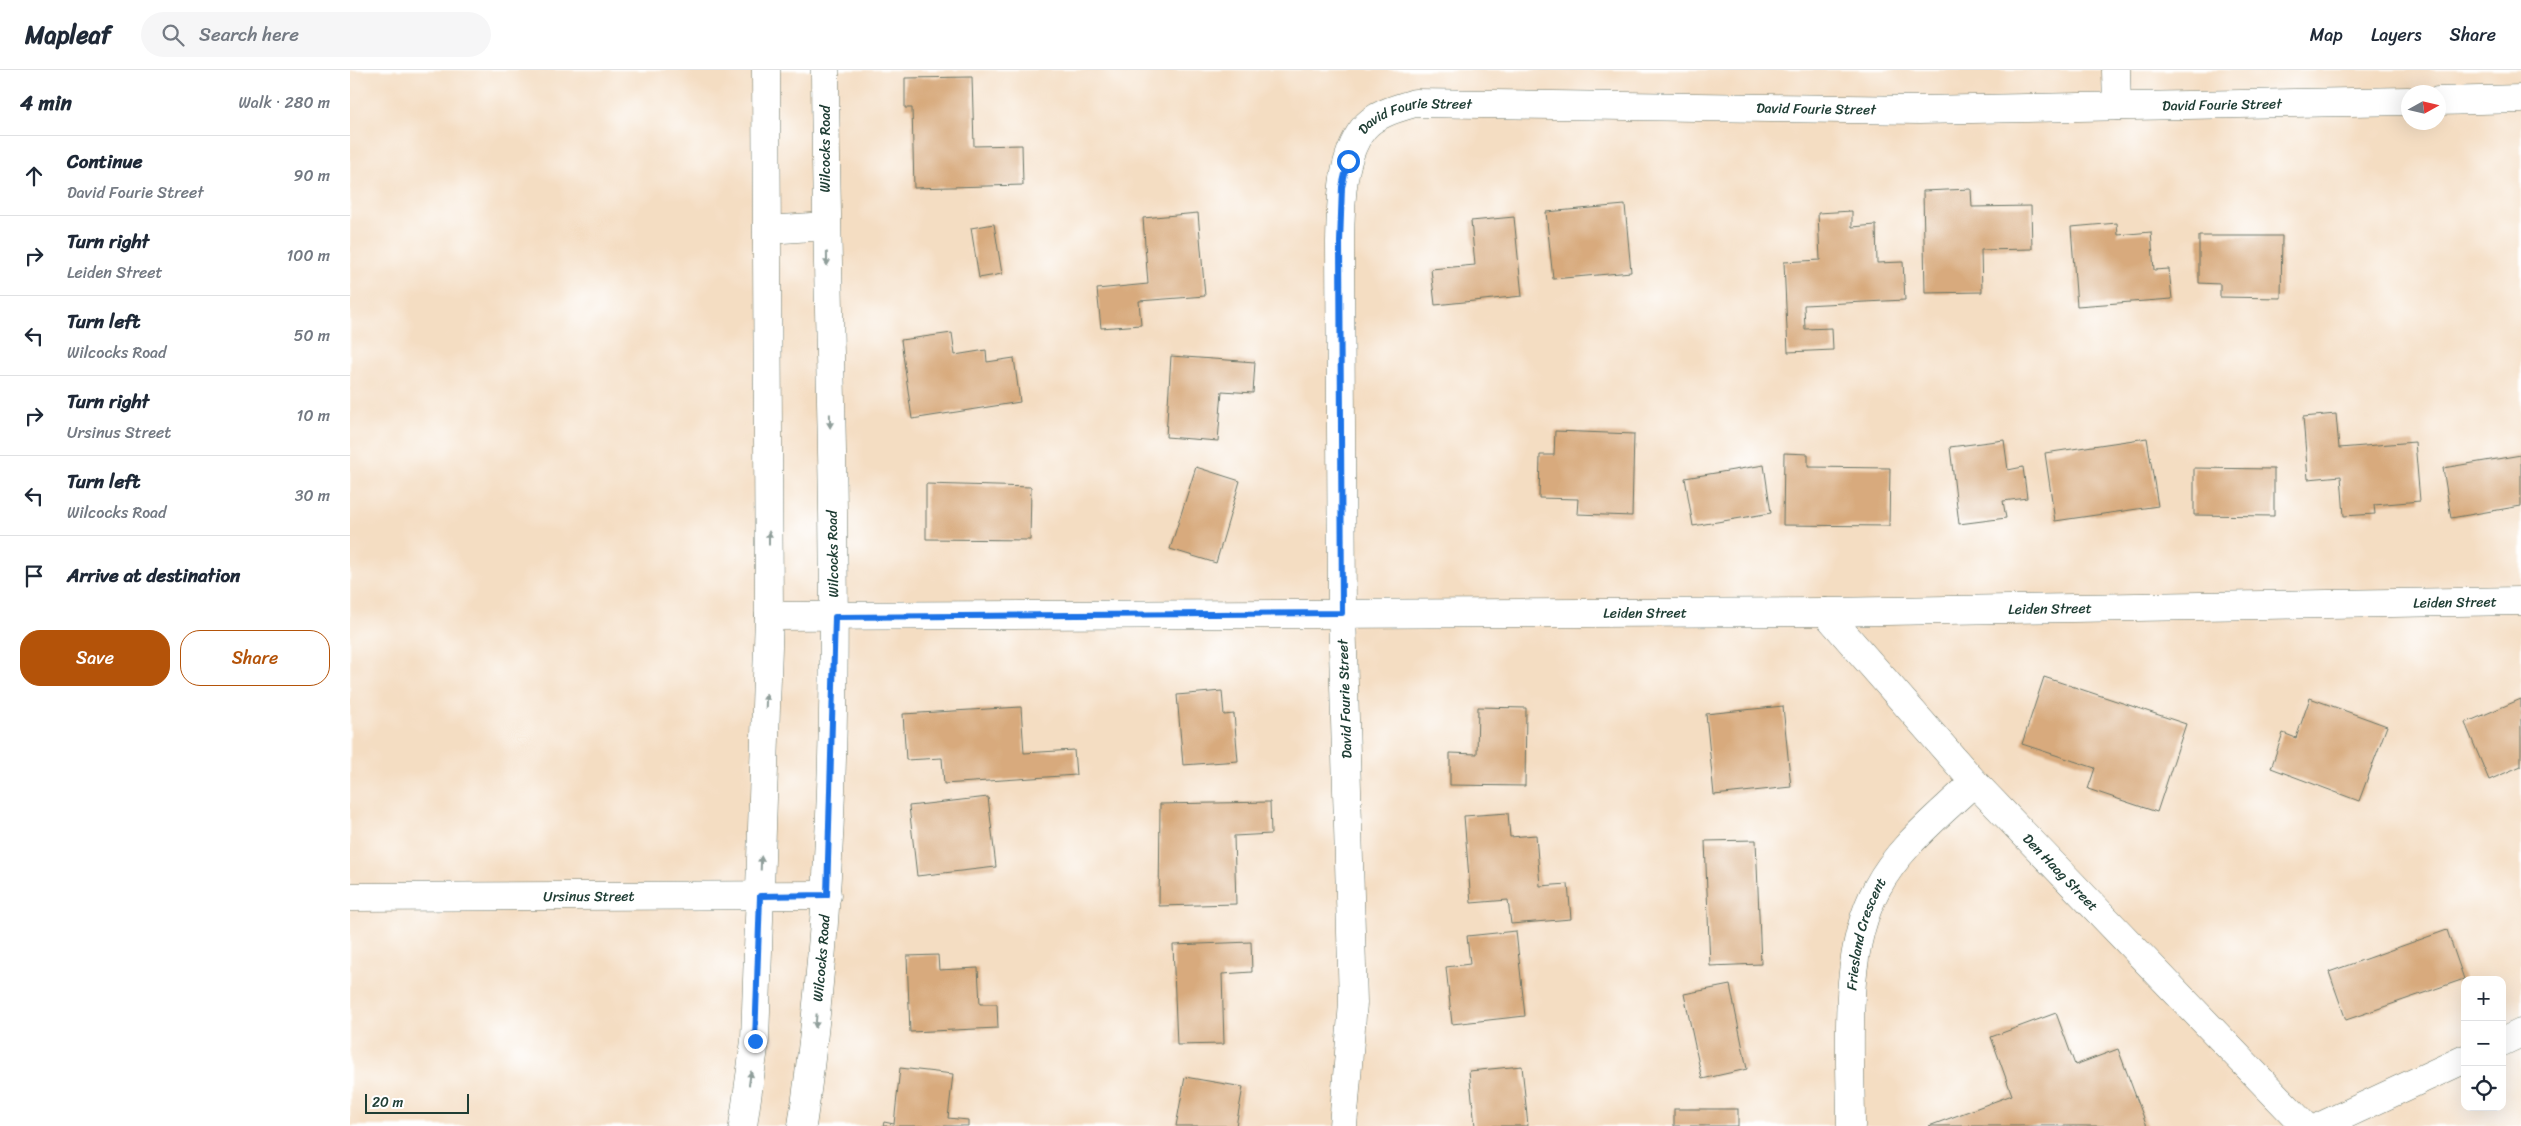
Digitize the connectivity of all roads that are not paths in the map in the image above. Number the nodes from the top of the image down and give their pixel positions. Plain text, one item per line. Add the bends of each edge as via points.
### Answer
1 (766, 70) edge
2 (825, 70) edge
3 (2116, 70) edge
4 (2521, 99) edge
5 (2401, 101) edge
6 (2446, 101) edge
7 (2117, 106) junction
8 (826, 226) junction
9 (768, 230) junction
10 (2521, 601) edge
11 (1825, 612) junction
12 (1342, 613) junction
13 (769, 616) junction
14 (835, 617) junction
15 (1974, 782) junction
16 (827, 895) junction
17 (760, 896) junction
18 (350, 898) edge
19 (2521, 1033) edge
20 (2506, 1040) edge
21 (2461, 1061) edge
22 (743, 1126) edge
23 (802, 1126) edge
24 (1343, 1126) edge
25 (1850, 1126) edge
26 (2305, 1126) edge
27 (2321, 1126) edge

1 - 9 street
2 - 8 street, Wilcocks Road
3 - 7 street
4 - 6 street
5 - 7 street, David Fourie Street
7 - 12 street, David Fourie Street via 1919,110 1414,103 1388,111 1363,128 1348,161 1342,187
8 - 9 street
8 -> 14 street, Wilcocks Road
13 -> 9 street
10 - 11 street, Leiden Street
11 - 12 street, Leiden Street
11 - 15 street, Den Haag Street
12 - 14 street, Leiden Street
12 - 24 street, David Fourie Street via 1353,1003
13 - 14 street, Leiden Street
17 -> 13 street
14 - 16 street, Wilcocks Road
15 - 25 street, Friesland Crescent via 1906,848 1878,886 1862,922 1852,970
15 - 26 street, Den Haag Street
16 - 17 street, Ursinus Street
16 -> 23 street, Wilcocks Road via 815,1039
17 - 18 street, Ursinus Street
22 -> 17 street via 755,1041
19 - 20 street
21 - 27 street

